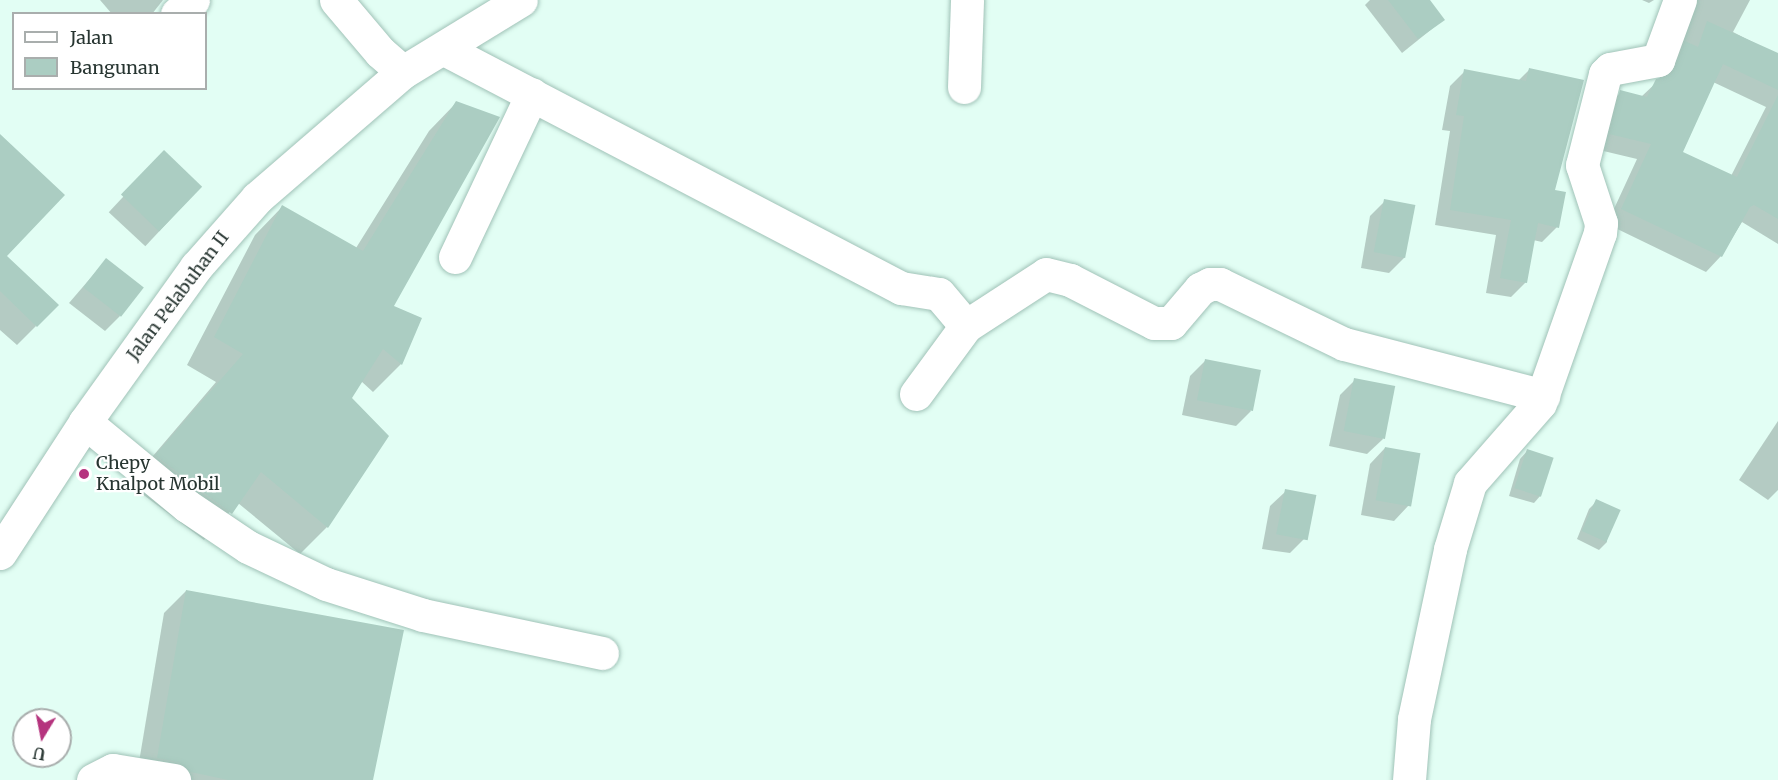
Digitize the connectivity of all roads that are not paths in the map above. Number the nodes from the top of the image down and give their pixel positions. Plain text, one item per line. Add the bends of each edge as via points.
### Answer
1 (193, 0) edge
2 (336, 0) edge
3 (521, 0) edge
4 (967, 0) edge
5 (1680, 0) edge
6 (179, 12) edge
7 (444, 49) junction
8 (402, 72) junction
9 (964, 87) dead end
10 (532, 94) junction
11 (454, 257) dead end
12 (966, 326) junction
13 (916, 393) dead end
14 (1543, 396) junction
15 (85, 422) junction
16 (0, 553) edge
17 (602, 653) dead end
18 (93, 780) edge
19 (174, 780) edge
20 (1409, 780) edge

1 - 6 street
2 - 8 street
3 - 7 street, Jalan Pelabuhan II
4 - 9 street
5 - 14 street via 1658,60 1610,69 1605,74 1582,165 1601,223 1600,233
7 - 8 street, Jalan Pelabuhan II
7 - 10 street
8 - 15 street, Jalan Pelabuhan II via 256,198 196,267
10 - 11 street
10 - 12 street via 901,288 939,294
12 - 13 street
12 - 14 street via 1046,274 1071,280 1163,324 1178,316 1200,289 1220,284 1344,344
14 - 20 street via 1537,409 1470,483 1450,549 1416,708
15 - 16 street, Jalan Pelabuhan II
15 - 17 street via 248,547 326,584 423,615
18 - 19 street via 113,770

